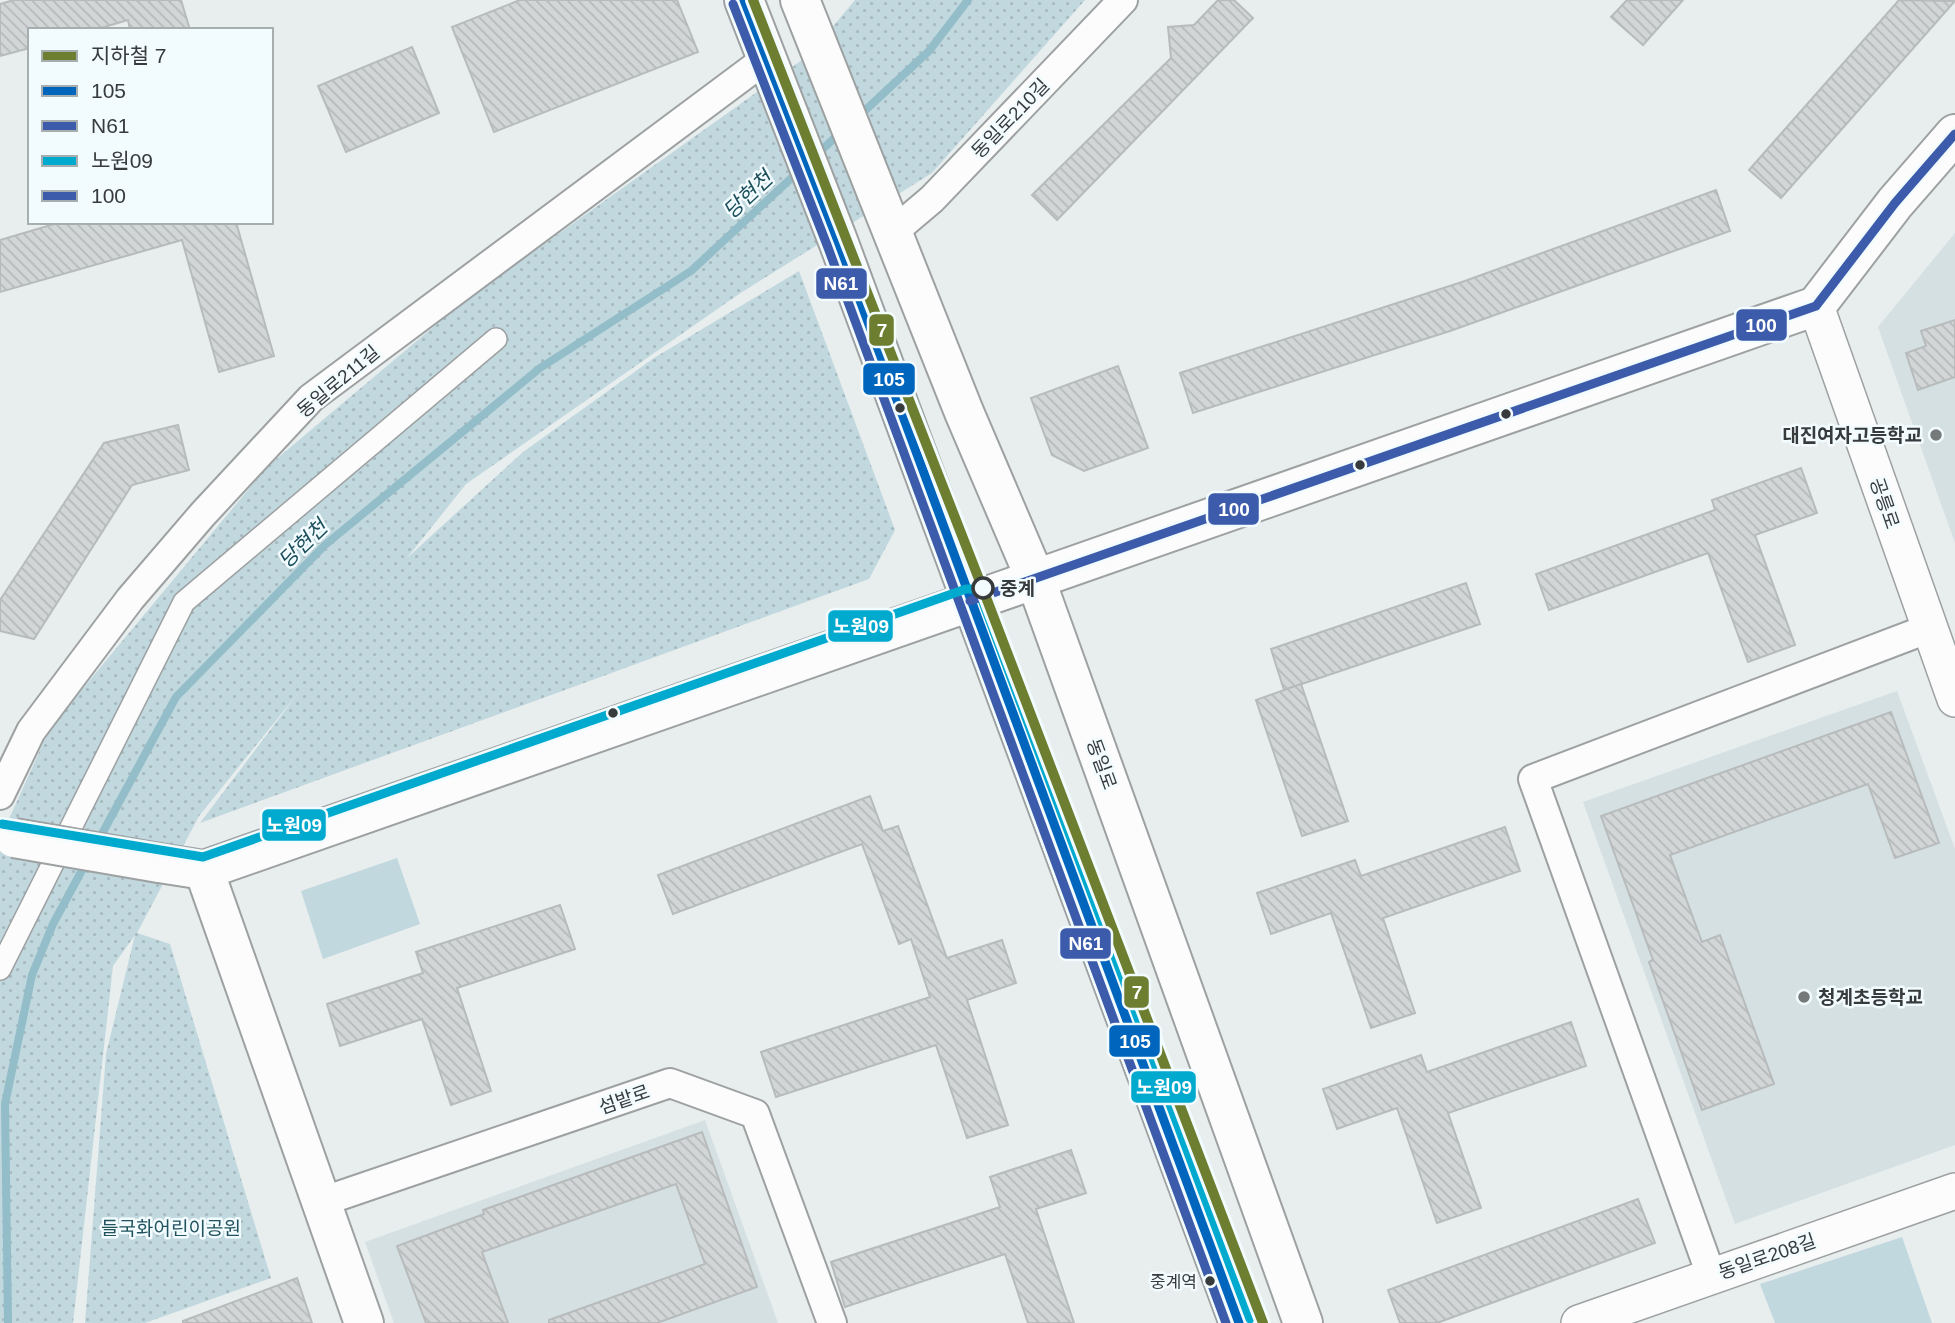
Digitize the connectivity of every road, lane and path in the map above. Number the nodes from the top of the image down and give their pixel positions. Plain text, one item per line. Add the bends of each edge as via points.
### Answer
1 (744, 0) edge
2 (800, 0) edge
3 (1123, 0) edge
4 (767, 58) junction
5 (1955, 134) edge
6 (889, 222) junction
7 (1816, 306) junction
8 (496, 339) dead end
9 (1035, 578) junction
10 (970, 601) junction
11 (1930, 628) junction
12 (1955, 699) edge
13 (0, 795) edge
14 (7, 837) edge
15 (204, 870) junction
16 (0, 969) edge
17 (1955, 1191) edge
18 (321, 1202) junction
19 (1711, 1275) junction
20 (363, 1323) edge
21 (832, 1323) edge
22 (1240, 1323) edge
23 (1303, 1323) edge
24 (1579, 1323) edge

1 - 4 main road
2 - 6 main road, 동일로
3 - 6 street, 동일로210길 via 932,199
4 - 10 main road
4 - 13 street, 동일로211길 via 311,398 130,599 31,731
5 - 7 main road
6 - 9 main road, 동일로
7 - 9 main road
7 - 11 street, 공릉로
8 - 16 street via 184,602
9 - 10 main road
9 - 23 main road, 동일로
10 - 15 main road
10 - 22 main road
11 - 12 street, 공릉로
11 - 19 street via 1534,779
14 - 15 main road, bridge
15 - 18 main road
17 - 19 street, 동일로208길
18 - 20 main road
18 - 21 street, 섬밭로 via 670,1083 755,1114
19 - 24 street, 동일로208길

